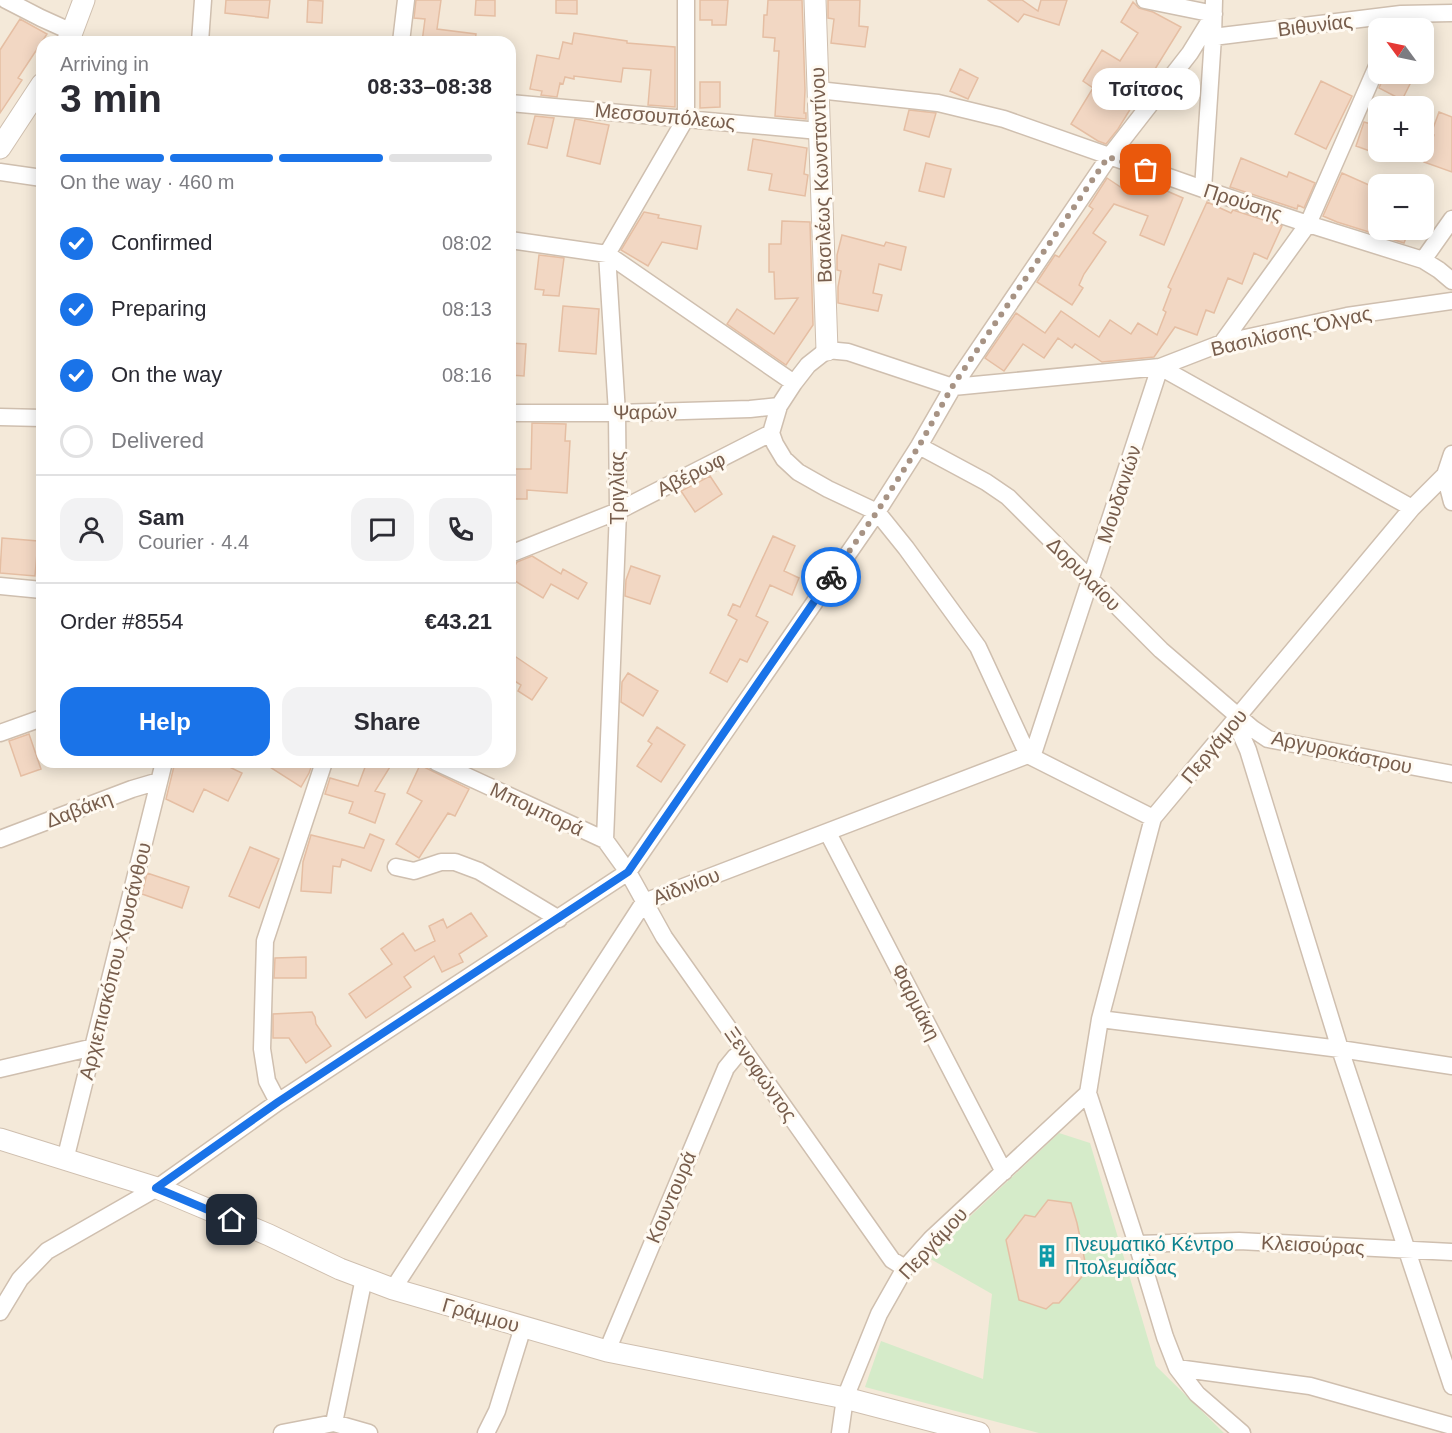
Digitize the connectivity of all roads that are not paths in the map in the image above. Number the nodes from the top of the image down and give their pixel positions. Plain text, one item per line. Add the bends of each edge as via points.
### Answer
1 (6, 0) edge
2 (40, 0) edge
3 (84, 0) edge
4 (203, 0) edge
5 (406, 0) edge
6 (686, 0) edge
7 (815, 0) edge
8 (1145, 0) edge
9 (1214, 7) edge
10 (1452, 13) edge
11 (1405, 14) edge
12 (41, 18) junction
13 (68, 36) edge
14 (69, 36) edge
15 (200, 36) edge
16 (402, 36) edge
17 (1213, 37) junction
18 (1369, 84) edge
19 (818, 90) junction
20 (36, 93) edge
21 (516, 104) edge
22 (686, 118) junction
23 (819, 131) junction
24 (0, 148) edge
25 (1108, 157) junction
26 (0, 172) edge
27 (36, 177) edge
28 (1203, 189) junction
29 (1452, 219) edge
30 (1308, 224) junction
31 (516, 241) edge
32 (607, 254) junction
33 (1423, 260) junction
34 (1452, 281) edge
35 (1452, 301) edge
36 (1222, 343) junction
37 (827, 350) junction
38 (1160, 367) junction
39 (794, 383) junction
40 (952, 387) junction
41 (779, 406) junction
42 (516, 413) edge
43 (617, 413) junction
44 (0, 417) edge
45 (36, 418) edge
46 (771, 433) junction
47 (919, 446) junction
48 (1452, 454) edge
49 (1449, 475) edge
50 (1452, 502) edge
51 (1412, 508) junction
52 (618, 511) junction
53 (877, 512) junction
54 (516, 552) edge
55 (1091, 580) junction
56 (0, 586) edge
57 (36, 589) edge
58 (1237, 719) junction
59 (36, 720) edge
60 (0, 733) edge
61 (1030, 756) junction
62 (162, 768) edge
63 (322, 768) edge
64 (449, 768) edge
65 (1452, 774) edge
66 (159, 781) junction
67 (1153, 818) junction
68 (828, 832) junction
69 (0, 839) edge
70 (604, 840) junction
71 (396, 867) dead end
72 (628, 872) junction
73 (644, 902) junction
74 (559, 919) junction
75 (1100, 1019) junction
76 (94, 1047) junction
77 (1340, 1049) junction
78 (744, 1050) junction
79 (1452, 1066) edge
80 (0, 1069) edge
81 (1088, 1094) junction
82 (278, 1102) junction
83 (0, 1139) edge
84 (65, 1160) junction
85 (1004, 1172) junction
86 (156, 1188) junction
87 (1137, 1244) junction
88 (1407, 1250) junction
89 (1452, 1252) edge
90 (905, 1268) junction
91 (364, 1278) junction
92 (393, 1289) junction
93 (0, 1312) edge
94 (523, 1327) junction
95 (607, 1351) junction
96 (1177, 1368) junction
97 (1452, 1386) edge
98 (845, 1398) junction
99 (1452, 1426) edge
100 (336, 1428) edge
101 (282, 1433) edge
102 (369, 1433) edge
103 (486, 1433) edge
104 (840, 1433) edge
105 (979, 1433) edge
106 (1242, 1433) edge

1 - 12 street
2 - 12 street
3 - 14 street
4 - 15 street
5 - 16 street
6 - 22 street
7 - 19 street, Βασιλέως Κωνσταντίνου
8 - 9 street
9 - 17 street
9 - 25 street via 1190,53
10 - 11 street, Βιθυνίας
11 - 17 street, Βιθυνίας
12 - 13 street
17 - 28 street
18 - 30 street
19 - 23 street, Βασιλέως Κωνσταντίνου
19 - 25 street, Προύσης via 939,103 1004,119
20 - 24 street
21 - 22 street, Μεσσουπόλεως
22 - 23 street, Μεσσουπόλεως
22 - 32 street
23 - 37 street, Βασιλέως Κωνσταντίνου
25 - 28 street, Προύσης
25 - 40 street
26 - 27 street
28 - 30 street, Προύσης
29 - 33 street
30 - 33 street, Προύσης
30 - 36 street
31 - 32 street
32 - 39 street
32 - 43 street, Τριγλίας
33 - 34 street, Προύσης
35 - 36 street, Βασιλίσσης Όλγας via 1347,316
36 - 38 street, Βασιλίσσης Όλγας
37 - 39 street
37 - 40 street via 848,351
38 - 40 street, Βασιλίσσης Όλγας
38 - 51 street
38 - 55 street, Μουδανιών
39 - 41 street
40 - 47 street
41 - 43 street, Ψαρών
41 - 46 street
42 - 43 street, Ψαρών
43 - 52 street, Τριγλίας
44 - 45 street
46 - 52 street, Αβέρωφ
46 - 53 street via 784,459 798,472
47 - 53 street
47 - 55 street, Δορυλαίου via 1008,497
48 - 49 street, Περγάμου
49 - 50 street
49 - 51 street, Περγάμου
51 - 58 street, Περγάμου
52 - 54 street, Αβέρωφ
52 - 70 street, Τριγλίας
53 - 61 street via 978,647
53 - 72 street
55 - 58 street, Δορυλαίου
55 - 61 street, Μουδανιών
56 - 57 street
58 - 65 street, Αργυροκάστρου via 1268,738
58 - 67 street, Περγάμου
58 - 77 street
59 - 60 street
61 - 67 street
61 - 68 street, Αϊδινίου
62 - 66 street, Αρχιεπισκόπου Χρυσάνθου
63 - 82 street via 265,941 262,1048 267,1081
64 - 70 street, Μπομπορά
66 - 69 street, Δαβάκη
66 - 76 street, Αρχιεπισκόπου Χρυσάνθου
67 - 75 street, Περγάμου
68 - 73 street, Αϊδινίου
68 - 85 street, Φαρμάκη
70 - 72 street
71 - 74 street via 414,871 441,862 455,862 479,871
72 - 73 street, Ξενοφώντος
72 - 74 street
73 - 78 street, Ξενοφώντος via 664,937
73 - 92 street, Αϊδινίου
74 - 82 street
75 - 77 street
75 - 81 street, Περγάμου
76 - 80 street
76 - 84 street, Αρχιεπισκόπου Χρυσάνθου
77 - 79 street
77 - 88 street
78 - 90 street, Ξενοφώντος via 892,1260
78 - 95 street, Κουντουρά via 726,1068
81 - 85 street, Περγάμου
81 - 87 street, Περγάμου
82 - 86 street
83 - 84 street, Γράμμου
84 - 86 street, Γράμμου
85 - 90 street, Περγάμου
86 - 91 street, Γράμμου
86 - 93 street via 47,1251 20,1280
87 - 88 street, Κλεισούρας via 1239,1241
87 - 96 street, Περγάμου
88 - 89 street, Κλεισούρας
88 - 97 street
90 - 98 street, Περγάμου via 879,1314
91 - 92 street, Γράμμου
91 - 100 street
92 - 94 street, Γράμμου
94 - 95 street, Γράμμου
94 - 103 street
95 - 98 street, Γράμμου
96 - 99 street via 1310,1386
96 - 106 street, Περγάμου via 1197,1394
98 - 104 street, Περγάμου
98 - 105 street, Γράμμου
100 - 101 street
100 - 102 street

